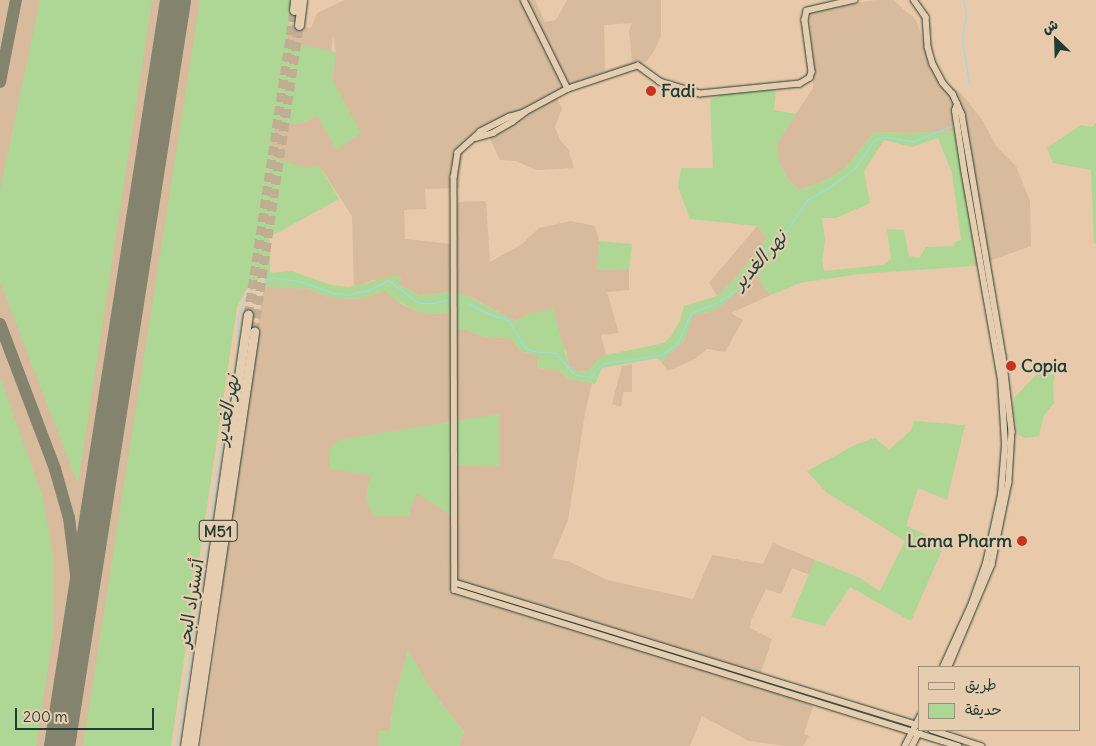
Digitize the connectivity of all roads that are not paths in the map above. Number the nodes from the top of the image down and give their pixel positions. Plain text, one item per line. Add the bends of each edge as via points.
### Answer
1 (295, 0) edge
2 (302, 0) edge
3 (524, 0) edge
4 (855, 0) edge
5 (914, 0) edge
6 (294, 10) tunnel mouth
7 (299, 25) tunnel mouth
8 (568, 89) junction
9 (957, 104) junction
10 (248, 316) tunnel mouth
11 (254, 331) tunnel mouth
12 (455, 586) junction
13 (943, 666) edge
14 (949, 666) edge
15 (918, 728) edge
16 (912, 731) junction
17 (925, 731) edge
18 (935, 731) edge
19 (185, 746) edge
20 (193, 746) edge
21 (905, 746) edge
22 (912, 746) edge
23 (958, 746) edge
24 (981, 746) edge

1 - 6 highway
2 - 7 highway
3 - 8 street
4 - 8 street via 811,9 806,14 812,72 810,78 800,84 700,94 660,82 638,66
5 - 9 street via 926,17 927,44 933,64
8 - 12 street via 493,133 465,144 458,153 454,177
9 - 13 street via 955,111 964,170 1001,380 1005,444 1001,495 986,563
9 - 14 street via 962,114 996,309 1012,431 1009,482 992,565
10 - 19 highway, أتستراد البحر / M51
11 - 20 highway, أتستراد البحر / M51
12 - 15 street
12 - 16 street
15 - 16 street
15 - 22 street
16 - 21 street
17 - 23 street
18 - 24 street

